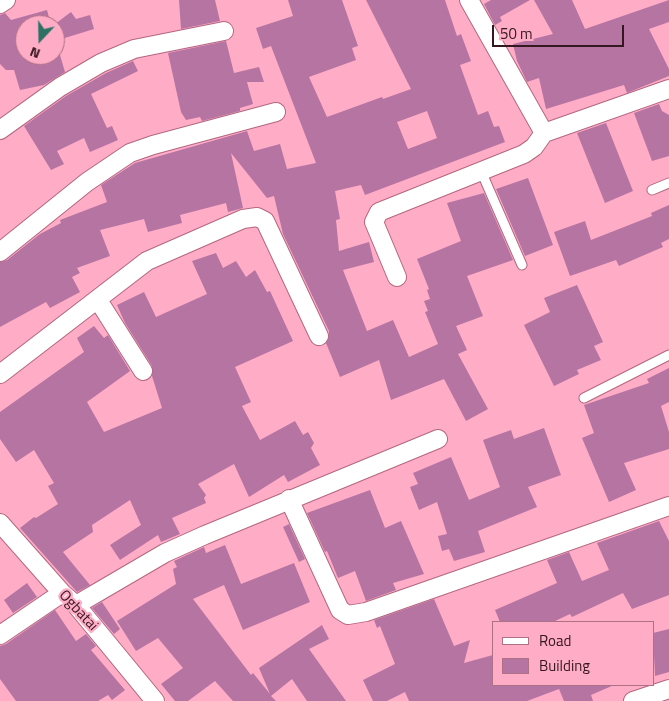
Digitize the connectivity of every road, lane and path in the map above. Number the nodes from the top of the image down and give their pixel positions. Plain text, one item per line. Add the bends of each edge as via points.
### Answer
1 (6, 0) edge
2 (469, 0) edge
3 (0, 4) edge
4 (224, 31) dead end
5 (669, 89) edge
6 (276, 112) dead end
7 (0, 130) edge
8 (544, 133) junction
9 (481, 171) junction
10 (669, 183) edge
11 (652, 190) dead end
12 (0, 252) edge
13 (522, 265) dead end
14 (397, 277) dead end
15 (98, 300) junction
16 (319, 336) dead end
17 (669, 355) edge
18 (143, 371) dead end
19 (0, 374) edge
20 (584, 398) dead end
21 (438, 439) dead end
22 (289, 498) junction
23 (669, 506) edge
24 (0, 523) edge
25 (62, 594) junction
26 (76, 605) junction
27 (0, 635) edge
28 (669, 689) edge
29 (155, 701) edge
30 (633, 701) edge

1 - 3 street
2 - 8 street
4 - 7 street via 134,49 60,87
5 - 8 street
6 - 12 street via 130,153 87,182
8 - 9 street via 524,154
9 - 13 lane
9 - 14 street via 378,212 374,222
10 - 11 lane
15 - 16 street via 147,261 243,219 258,217 264,221
15 - 18 street
15 - 19 street
17 - 20 lane
21 - 22 street
22 - 23 street via 340,610 348,615 366,612
22 - 26 street via 165,553
24 - 25 street, Ogbatai
25 - 26 street, Ogbatai
25 - 27 street
26 - 29 street, Ogbatai
28 - 30 street

